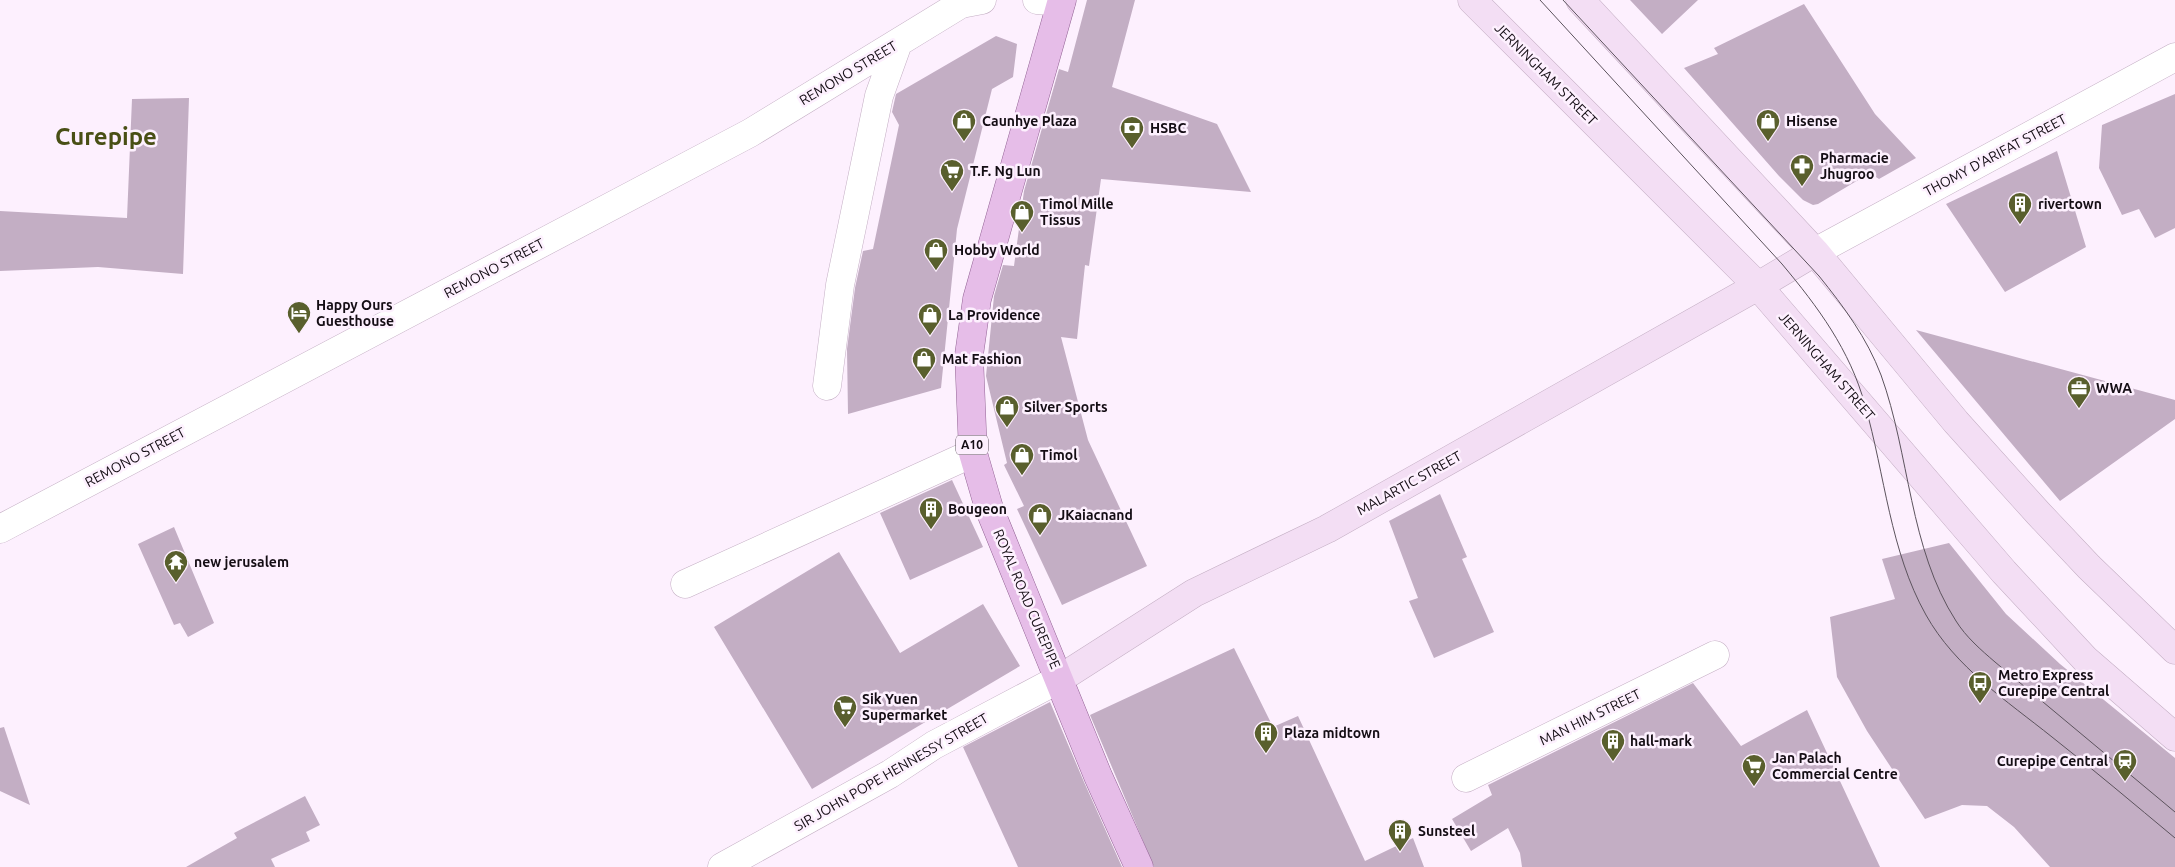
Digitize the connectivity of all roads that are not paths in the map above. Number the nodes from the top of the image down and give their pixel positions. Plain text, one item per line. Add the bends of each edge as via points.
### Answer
1 (982, 0) edge
2 (1472, 0) edge
3 (1580, 0) edge
4 (1053, 1) edge
5 (898, 43) junction
6 (2175, 57) edge
7 (1815, 252) junction
8 (1758, 286) junction
9 (827, 386) dead end
10 (973, 453) junction
11 (0, 529) edge
12 (685, 584) dead end
13 (2175, 650) edge
14 (1715, 655) dead end
15 (1061, 678) junction
16 (2175, 736) edge
17 (1466, 778) dead end
18 (722, 867) edge
19 (1139, 867) edge

1 - 5 street, REMONO STREET via 961,4
2 - 8 street, JERNINGHAM STREET
3 - 7 street
4 - 10 main road, ROYAL ROAD CUREPIPE / A10 via 977,299 969,355
5 - 9 street via 875,115 840,285
5 - 11 street, REMONO STREET via 750,133
6 - 7 street, THOMY D'ARIFAT STREET
7 - 8 street, MALARTIC STREET
7 - 13 street via 1956,422 2089,567
8 - 15 street, MALARTIC STREET via 1327,529 1194,593
8 - 16 street, JERNINGHAM STREET via 2010,579 2086,660
10 - 12 street
10 - 15 main road, ROYAL ROAD CUREPIPE / A10 via 989,508
14 - 17 street, MAN HIM STREET
15 - 18 street, SIR JOHN POPE HENNESSY STREET via 934,745 890,774
15 - 19 main road, ROYAL ROAD CUREPIPE / A10 via 1098,776

